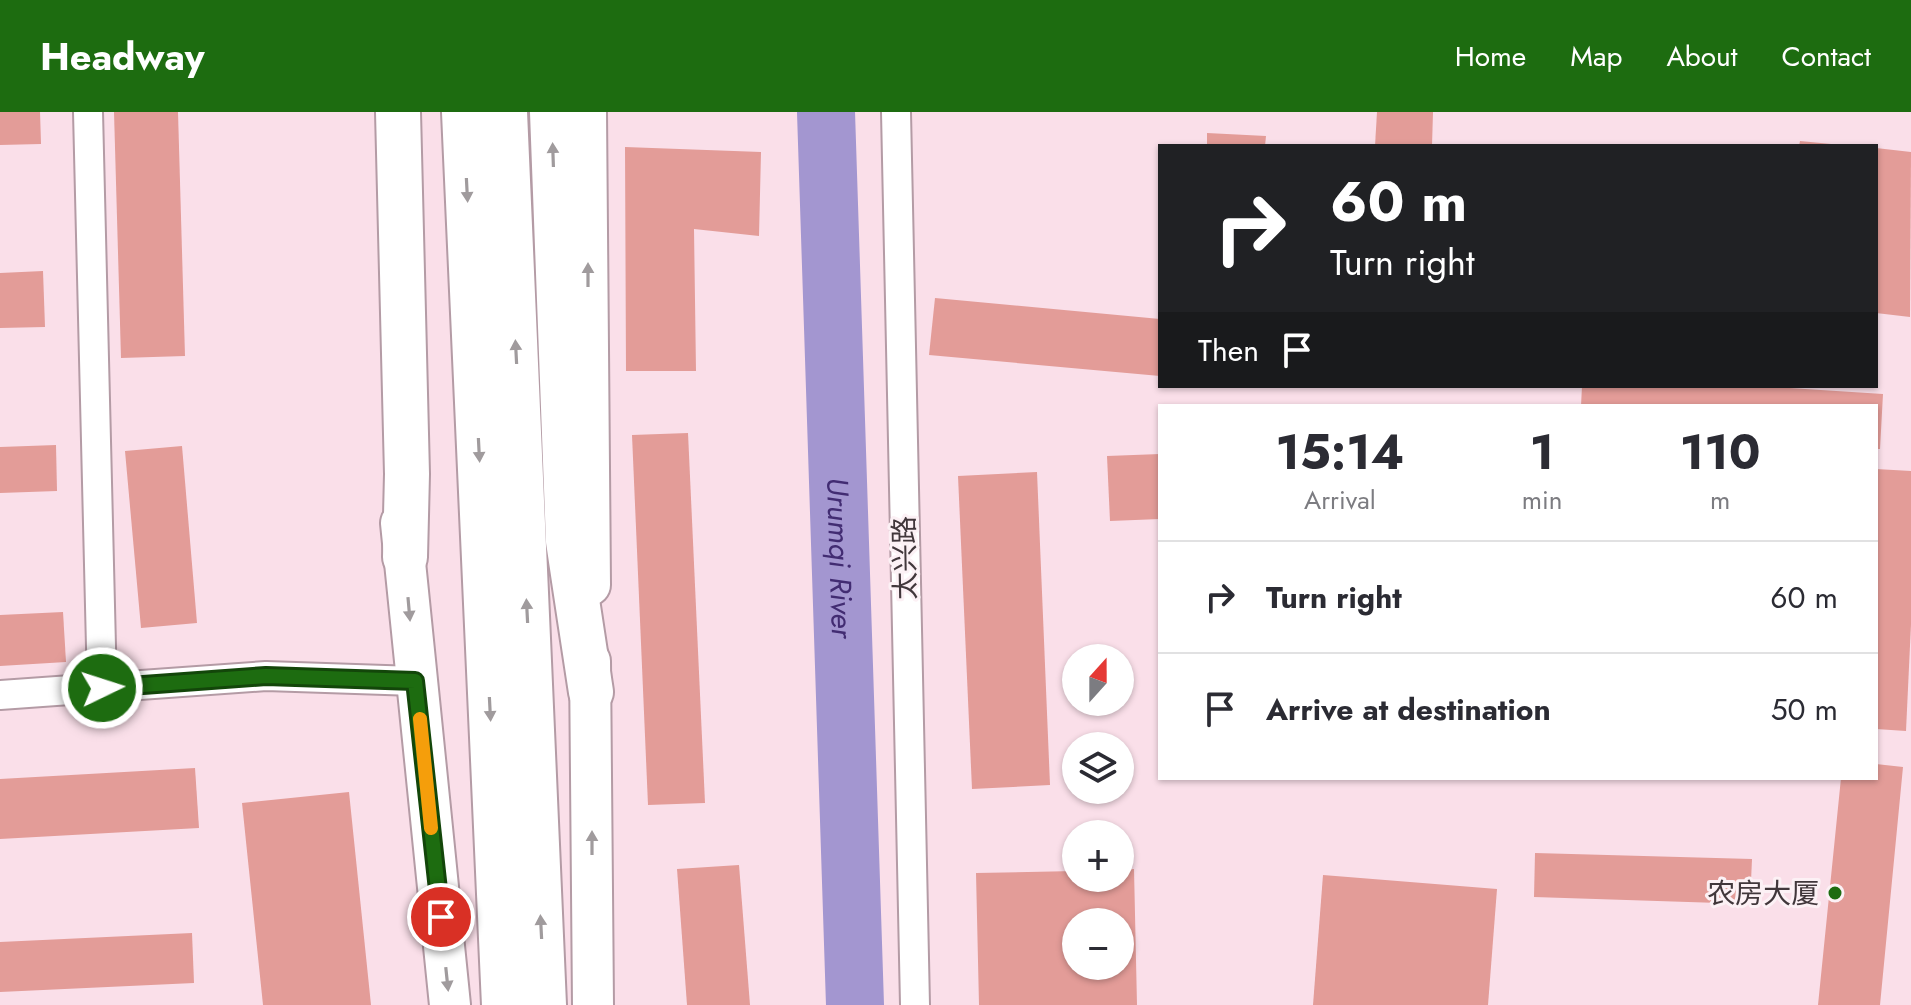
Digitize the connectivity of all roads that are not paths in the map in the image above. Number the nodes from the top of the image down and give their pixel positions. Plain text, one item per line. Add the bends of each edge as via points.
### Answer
1 (88, 112) edge
2 (381, 112) edge
3 (398, 112) edge
4 (464, 112) edge
5 (505, 112) edge
6 (552, 112) edge
7 (586, 112) edge
8 (896, 112) edge
9 (405, 557) junction
10 (415, 681) junction
11 (102, 688) junction
12 (591, 692) junction
13 (0, 695) edge
14 (450, 1005) edge
15 (504, 1005) edge
16 (544, 1005) edge
17 (593, 1005) edge
18 (915, 1005) edge

1 - 11 street
2 - 9 main road via 386,390
3 - 9 highway
4 -> 15 highway
16 -> 5 highway
12 -> 6 highway via 568,541
12 -> 7 main road
8 - 18 street, 太兴路
9 -> 10 main road
10 - 11 street via 266,676
10 -> 14 main road
11 - 13 street
17 -> 12 main road

